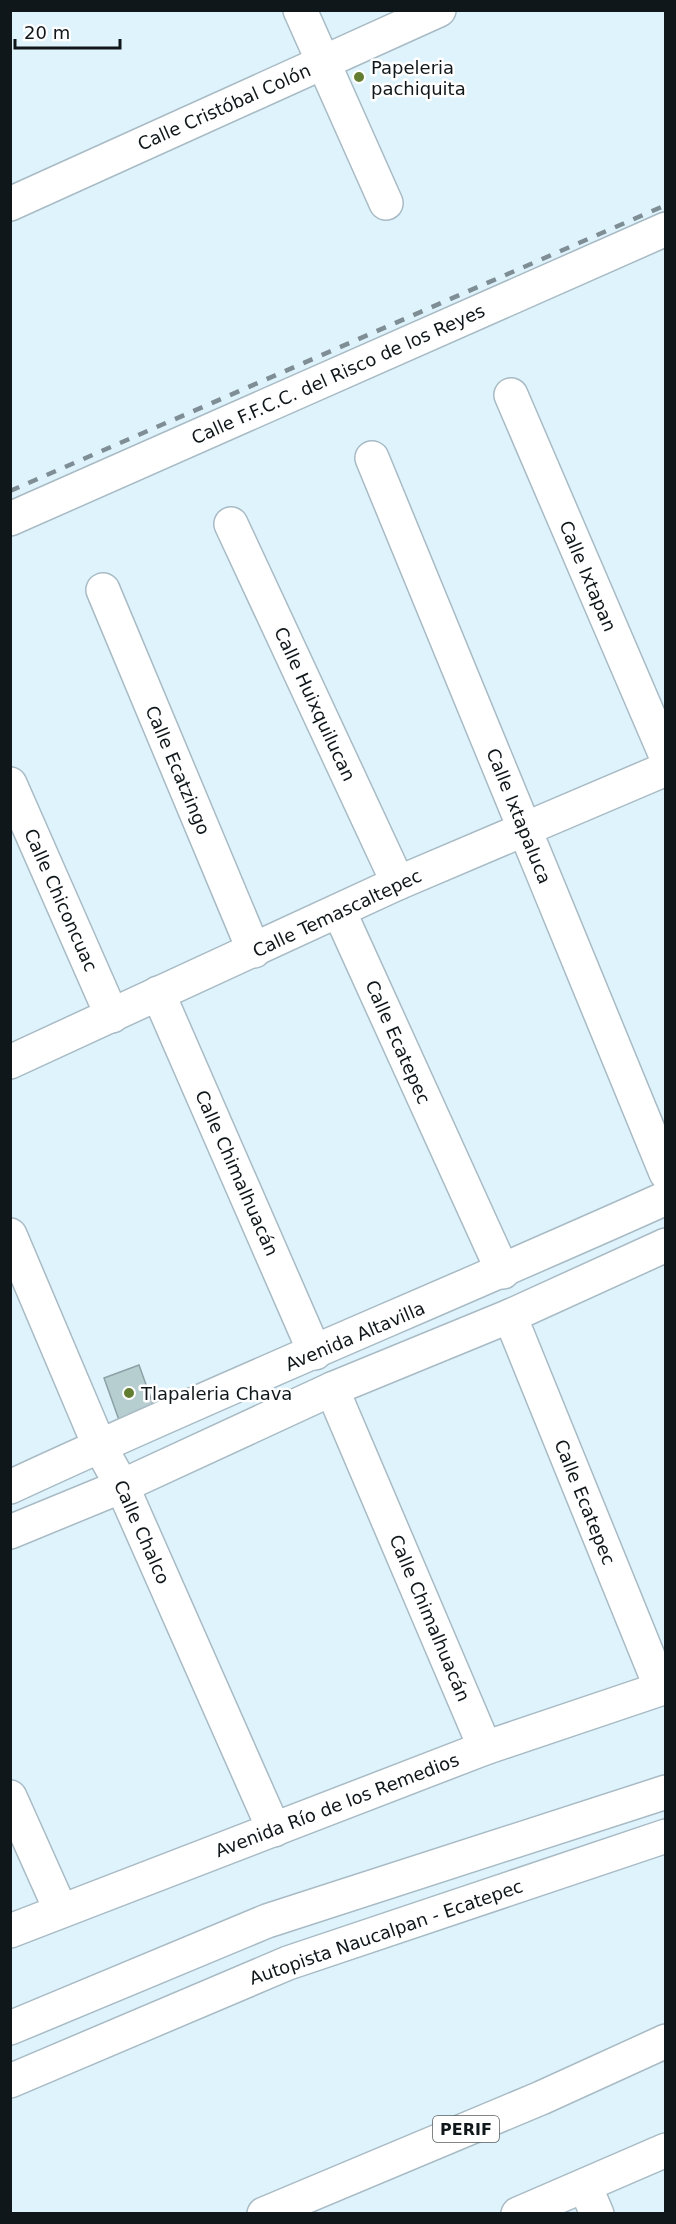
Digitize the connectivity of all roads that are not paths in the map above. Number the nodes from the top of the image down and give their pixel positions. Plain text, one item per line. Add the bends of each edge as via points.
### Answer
1 (300, 10) edge
2 (439, 10) edge
3 (323, 62) junction
4 (386, 203) dead end
5 (10, 204) edge
6 (666, 229) edge
7 (511, 395) dead end
8 (372, 458) dead end
9 (10, 519) edge
10 (231, 524) dead end
11 (103, 590) dead end
12 (666, 756) edge
13 (666, 769) edge
14 (10, 784) edge
15 (524, 830) junction
16 (398, 883) junction
17 (339, 911) junction
18 (254, 951) junction
19 (158, 993) junction
20 (112, 1016) junction
21 (10, 1062) edge
22 (666, 1173) edge
23 (666, 1198) edge
24 (10, 1234) edge
25 (666, 1245) edge
26 (502, 1272) junction
27 (510, 1316) junction
28 (315, 1353) junction
29 (332, 1389) junction
30 (99, 1445) junction
31 (122, 1485) junction
32 (10, 1487) edge
33 (10, 1532) edge
34 (663, 1688) edge
35 (485, 1748) junction
36 (666, 1792) edge
37 (10, 1797) edge
38 (274, 1830) junction
39 (666, 1836) edge
40 (61, 1911) junction
41 (10, 1931) edge
42 (10, 2028) edge
43 (666, 2041) edge
44 (10, 2081) edge
45 (666, 2150) edge
46 (591, 2200) edge
47 (264, 2214) edge
48 (518, 2214) edge

1 - 3 main road
2 - 3 main road, Calle Cristóbal Colón
3 - 4 main road
3 - 5 main road, Calle Cristóbal Colón
6 - 9 main road, Calle F.F.C.C. del Risco de los Reyes
7 - 12 main road, Calle Ixtapan
8 - 15 main road, Calle Ixtapaluca
10 - 16 main road, Calle Huixquilucan
11 - 18 main road, Calle Ecatzingo
13 - 15 main road, Calle Temascaltepec
14 - 20 main road, Calle Chiconcuac
15 - 16 main road, Calle Temascaltepec
15 - 22 main road, Calle Ixtapaluca
16 - 17 main road, Calle Temascaltepec
17 - 18 main road, Calle Temascaltepec
17 - 26 main road, Calle Ecatepec
18 - 19 main road, Calle Temascaltepec
19 - 20 main road, Calle Temascaltepec
19 - 28 main road, Calle Chimalhuacán
20 - 21 main road, Calle Temascaltepec
23 - 26 main road, Avenida Altavilla
24 - 30 main road, Calle Chalco
25 - 27 main road
26 - 28 main road, Avenida Altavilla
27 - 29 main road
27 - 34 main road, Calle Ecatepec
28 - 30 main road, Avenida Altavilla
29 - 31 main road
29 - 35 main road, Calle Chimalhuacán
30 - 31 main road, Calle Chalco
30 - 32 main road, Avenida Altavilla
31 - 33 main road
31 - 38 main road, Calle Chalco
34 - 35 main road, Avenida Río de los Remedios
35 - 38 main road, Avenida Río de los Remedios
36 - 42 main road via 267,1921
37 - 40 main road
38 - 40 main road, Avenida Río de los Remedios
39 - 44 main road, Autopista Naucalpan - Ecatepec via 288,1963
40 - 41 main road, Avenida Río de los Remedios
43 - 47 main road, PERIF
45 - 46 main road
46 - 48 main road

